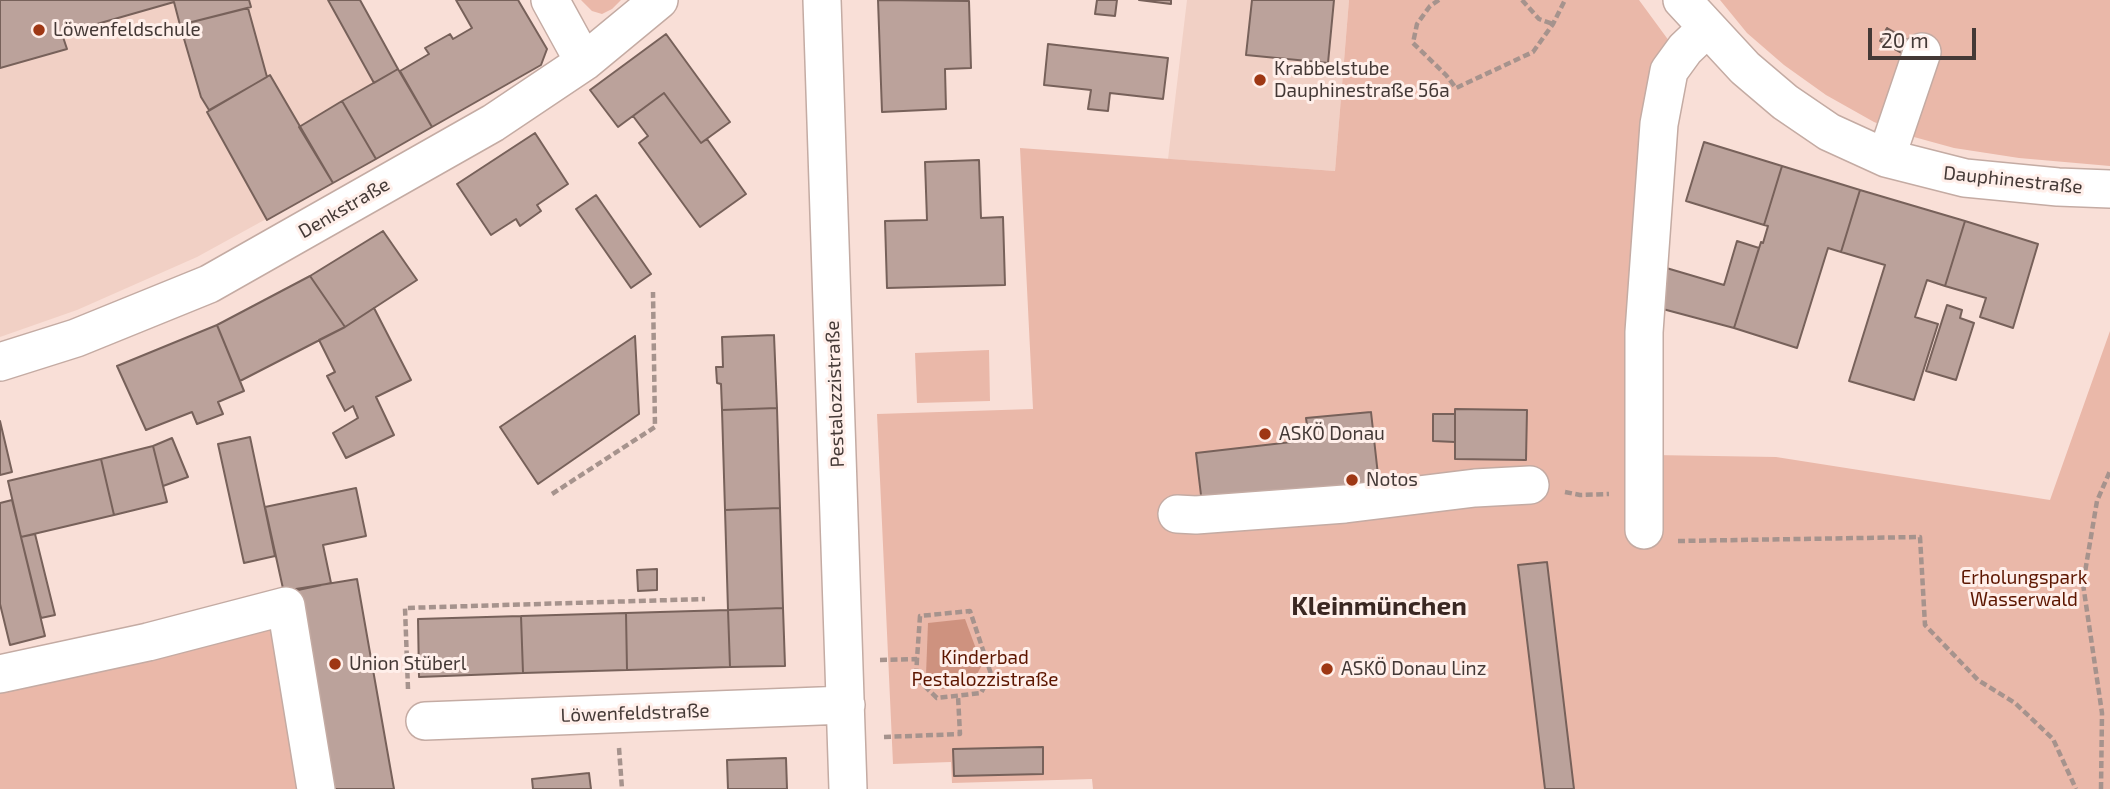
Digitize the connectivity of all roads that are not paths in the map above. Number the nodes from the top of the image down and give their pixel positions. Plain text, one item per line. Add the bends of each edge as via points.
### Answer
1 (550, 0) edge
2 (659, 0) edge
3 (822, 0) edge
4 (1682, 0) edge
5 (1706, 29) junction
6 (1923, 52) dead end
7 (584, 62) junction
8 (1886, 158) junction
9 (2110, 189) edge
10 (0, 362) edge
11 (1530, 485) road end
12 (1177, 514) dead end
13 (1644, 530) road end
14 (0, 674) edge
15 (846, 705) junction
16 (417, 711) road end
17 (316, 789) edge
18 (848, 789) edge

1 - 7 street
2 - 7 street, Denkstraße
3 - 15 street, Pestalozzistraße
4 - 5 street, Dauphinestraße
5 - 8 street, Dauphinestraße via 1786,102 1829,132
5 - 13 street via 1669,71 1659,124 1644,332
6 - 8 street
7 - 10 street, Denkstraße via 493,123 209,284 76,338
8 - 9 street, Dauphinestraße via 1965,178
11 - 12 street via 1345,504
14 - 17 street via 286,606
15 - 16 street, Löwenfeldstraße
15 - 18 street, Pestalozzistraße

